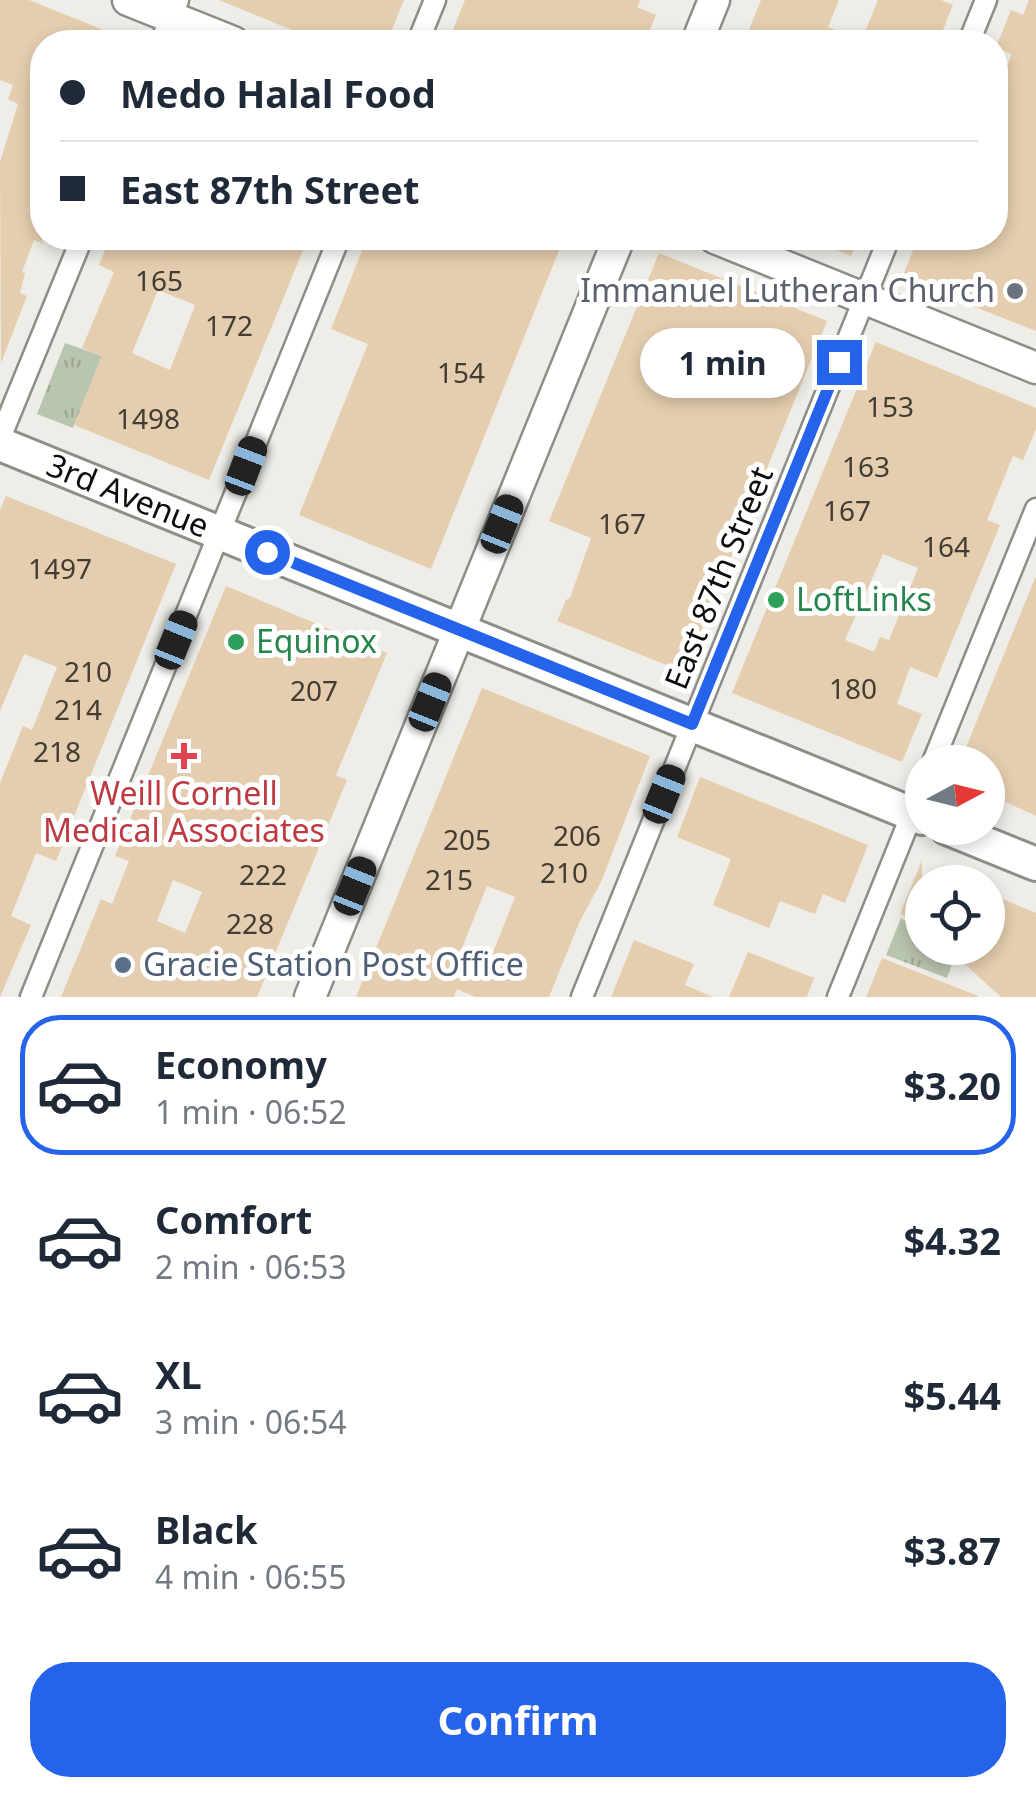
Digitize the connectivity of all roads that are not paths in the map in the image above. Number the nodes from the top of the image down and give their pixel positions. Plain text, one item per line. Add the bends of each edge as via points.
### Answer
1 (128, 0) edge
2 (435, 0) edge
3 (714, 0) edge
4 (986, 0) edge
5 (170, 20) edge
6 (199, 30) edge
7 (423, 30) edge
8 (701, 30) edge
9 (974, 30) edge
10 (77, 250) edge
11 (333, 250) edge
12 (613, 250) edge
13 (745, 250) edge
14 (885, 250) edge
15 (865, 299) junction
16 (1036, 368) edge
17 (0, 441) edge
18 (1036, 509) edge
19 (220, 534) junction
20 (459, 630) junction
21 (692, 724) junction
22 (940, 745) edge
23 (905, 802) edge
24 (905, 840) edge
25 (989, 845) edge
26 (1036, 864) edge
27 (31, 997) edge
28 (310, 997) edge
29 (582, 997) edge
30 (838, 997) edge

1 - 5 main road
2 - 7 street
3 - 8 main road
4 - 9 street
5 - 6 main road
10 - 17 street
11 - 19 street
12 - 20 main road
13 - 15 main road
14 - 15 street, East 87th Street
15 - 16 main road
15 - 21 street, East 87th Street
17 - 19 main road, 3rd Avenue
18 - 22 street
19 - 20 main road, 3rd Avenue
19 - 27 street
20 - 21 main road, 3rd Avenue
20 - 28 main road
21 - 23 main road, 3rd Avenue
21 - 29 street, East 87th Street
24 - 30 street
25 - 26 main road

